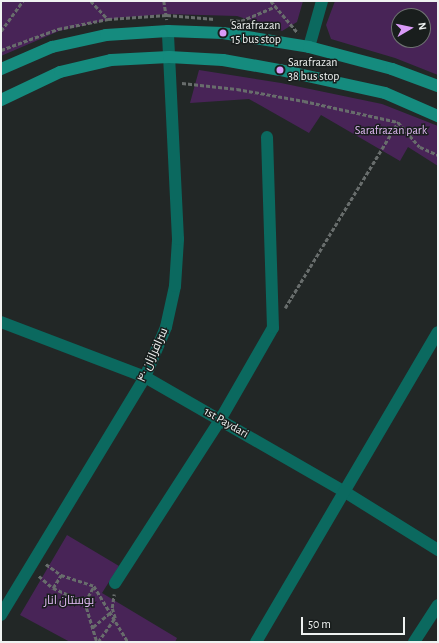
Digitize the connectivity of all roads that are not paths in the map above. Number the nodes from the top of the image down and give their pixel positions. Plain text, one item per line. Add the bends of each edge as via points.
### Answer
1 (322, 1) edge
2 (168, 31) junction
3 (309, 46) junction
4 (169, 57) junction
5 (1, 69) edge
6 (438, 86) edge
7 (1, 100) edge
8 (438, 116) edge
9 (267, 137) dead end
10 (1, 322) edge
11 (438, 332) edge
12 (145, 376) junction
13 (220, 420) junction
14 (345, 492) junction
15 (438, 550) edge
16 (115, 583) road end
17 (438, 605) edge
18 (1, 616) edge
19 (256, 642) edge
20 (414, 642) edge

1 - 3 street
2 - 3 main road via 223,33
2 - 4 street, سرافرازان ۴۰
2 - 5 main road via 106,35 52,47
3 - 6 main road via 392,69
4 - 7 main road via 111,60 60,72
4 - 8 main road via 223,60 385,93
4 - 12 street, سرافرازان ۴۰ via 178,239 175,286 166,326
9 - 13 street via 273,328
10 - 12 street, 1st Paydari
11 - 14 street
12 - 13 street, 1st Paydari
12 - 18 street, سرافرازان ۴۰
13 - 14 street, 1st Paydari
13 - 16 street
14 - 15 street, 1st Paydari
14 - 19 street
17 - 20 street

